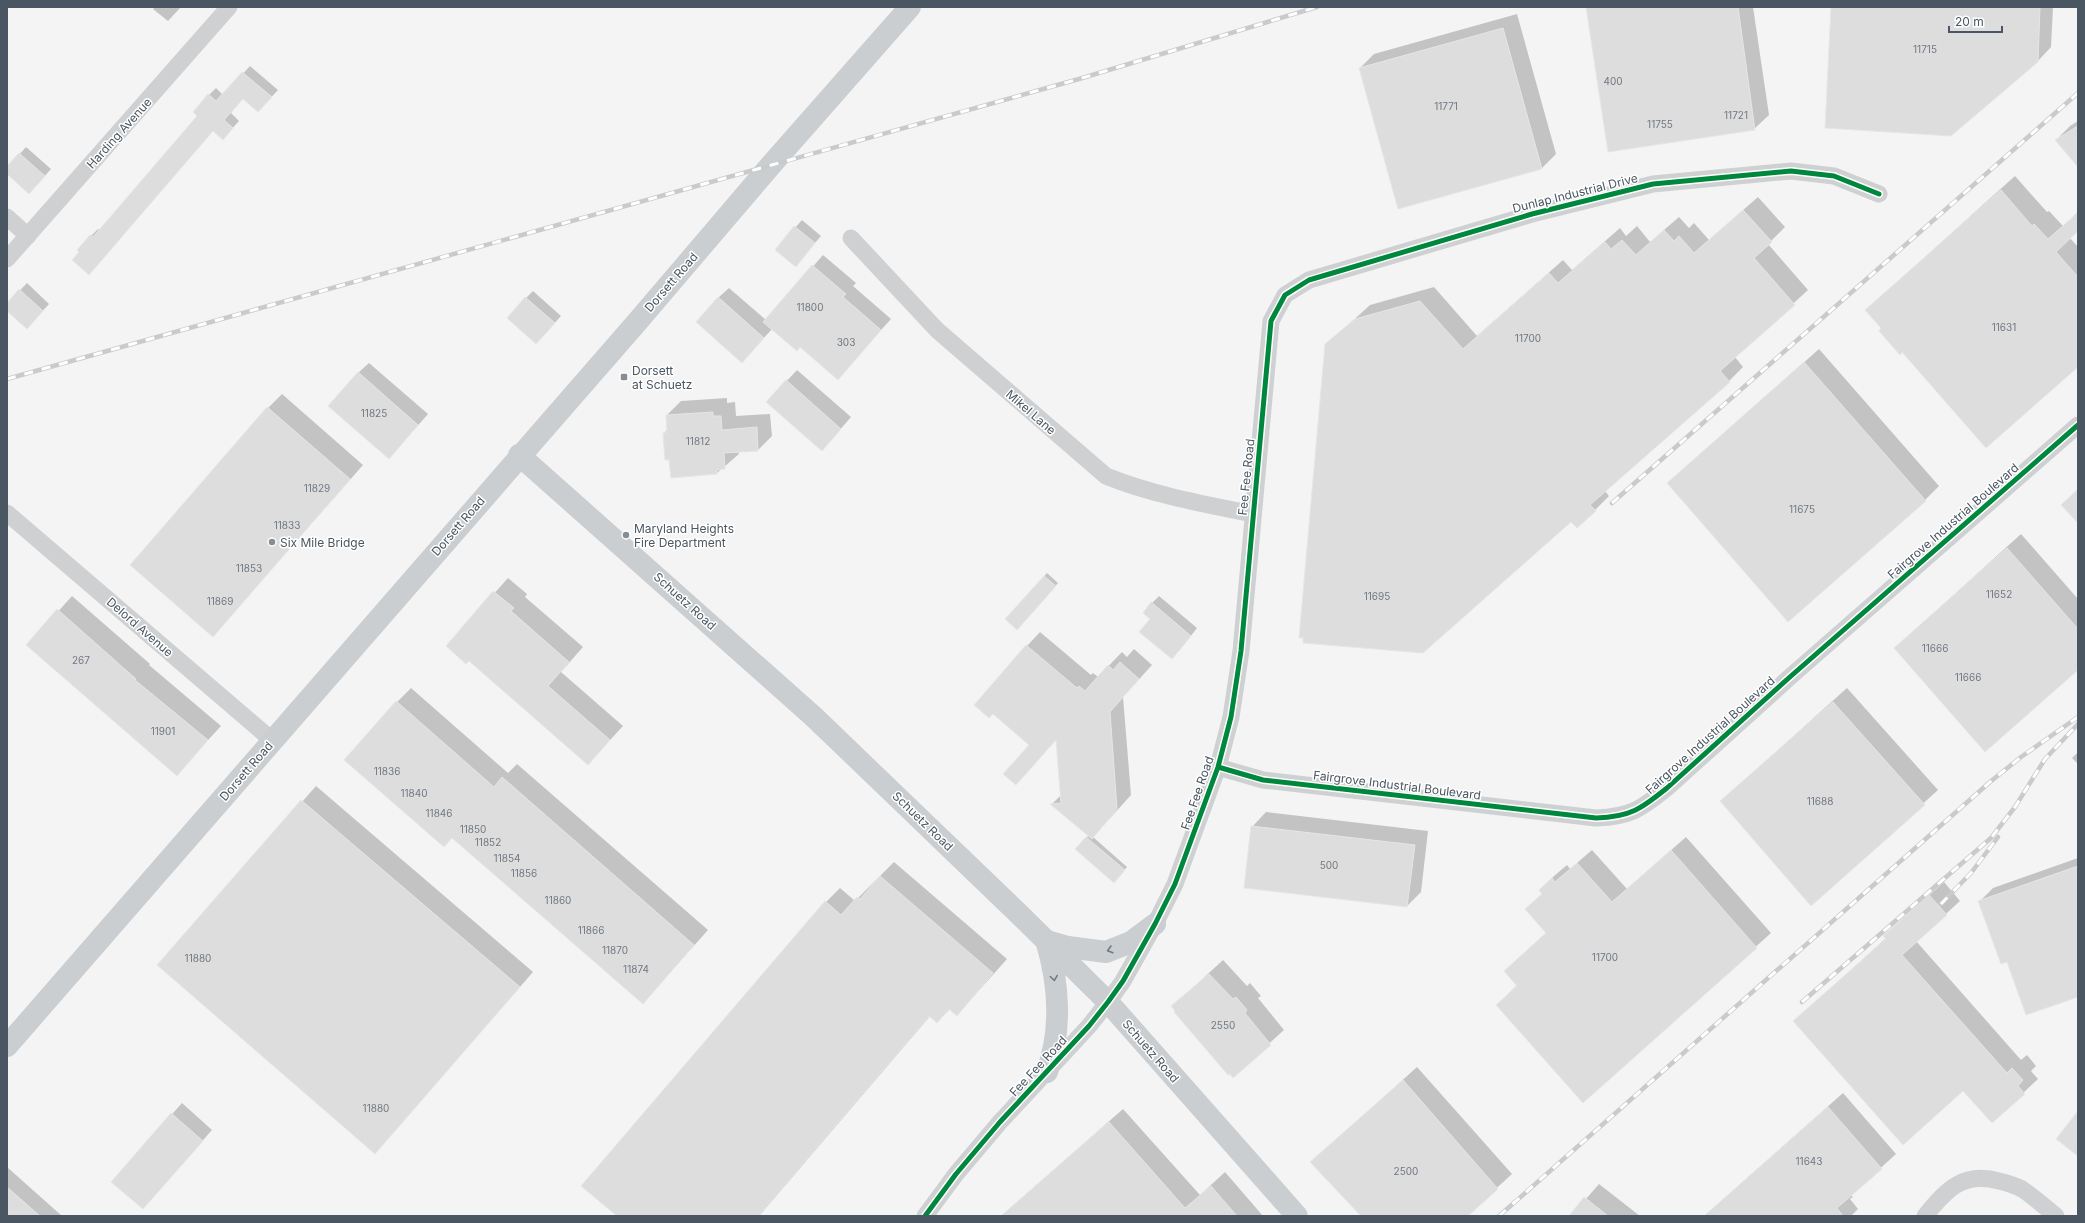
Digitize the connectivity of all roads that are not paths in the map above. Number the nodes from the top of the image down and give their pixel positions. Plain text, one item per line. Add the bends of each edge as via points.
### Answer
1 (230, 7) edge
2 (910, 7) edge
3 (1879, 194) dead end
4 (7, 218) edge
5 (28, 236) junction
6 (851, 238) dead end
7 (7, 259) edge
8 (1285, 295) joint
9 (2078, 425) edge
10 (520, 455) junction
11 (7, 513) edge
12 (1252, 514) junction
13 (273, 741) junction
14 (1218, 767) junction
15 (1155, 924) junction
16 (1046, 940) junction
17 (1108, 1002) junction
18 (7, 1046) edge
19 (1047, 1072) junction
20 (925, 1216) edge
21 (1297, 1216) edge
22 (1925, 1216) edge
23 (2056, 1216) edge

1 - 5 street, Harding Avenue
2 - 10 main road, Dorsett Road
3 - 8 street, Dunlap Industrial Drive via 1834,176 1791,171 1653,184 1532,214 1309,280
4 - 5 street
5 - 7 street, Harding Avenue
6 - 12 street, Mikel Lane via 937,330 1106,476 1166,496
8 - 12 street, Fee Fee Road via 1271,321
9 - 14 street, Fairgrove Industrial Boulevard via 1790,676 1667,788 1631,814 1615,818 1596,818 1263,780
10 - 13 main road, Dorsett Road
10 - 16 main road, Schuetz Road via 814,717
11 - 13 street, Delord Avenue
12 - 14 street, Fee Fee Road via 1241,652 1231,718
13 - 18 main road, Dorsett Road
14 - 15 street, Fee Fee Road via 1175,884
15 -> 16 main road via 1131,942 1106,952 1068,947
15 - 17 street, Fee Fee Road via 1123,981
16 - 17 main road, Schuetz Road
16 -> 19 main road via 1057,1015 1052,1057
17 - 19 street, Fee Fee Road
17 - 21 main road, Schuetz Road
19 - 20 street, Fee Fee Road via 1000,1122
22 - 23 street via 1950,1188 1974,1178 1986,1178 2013,1184

